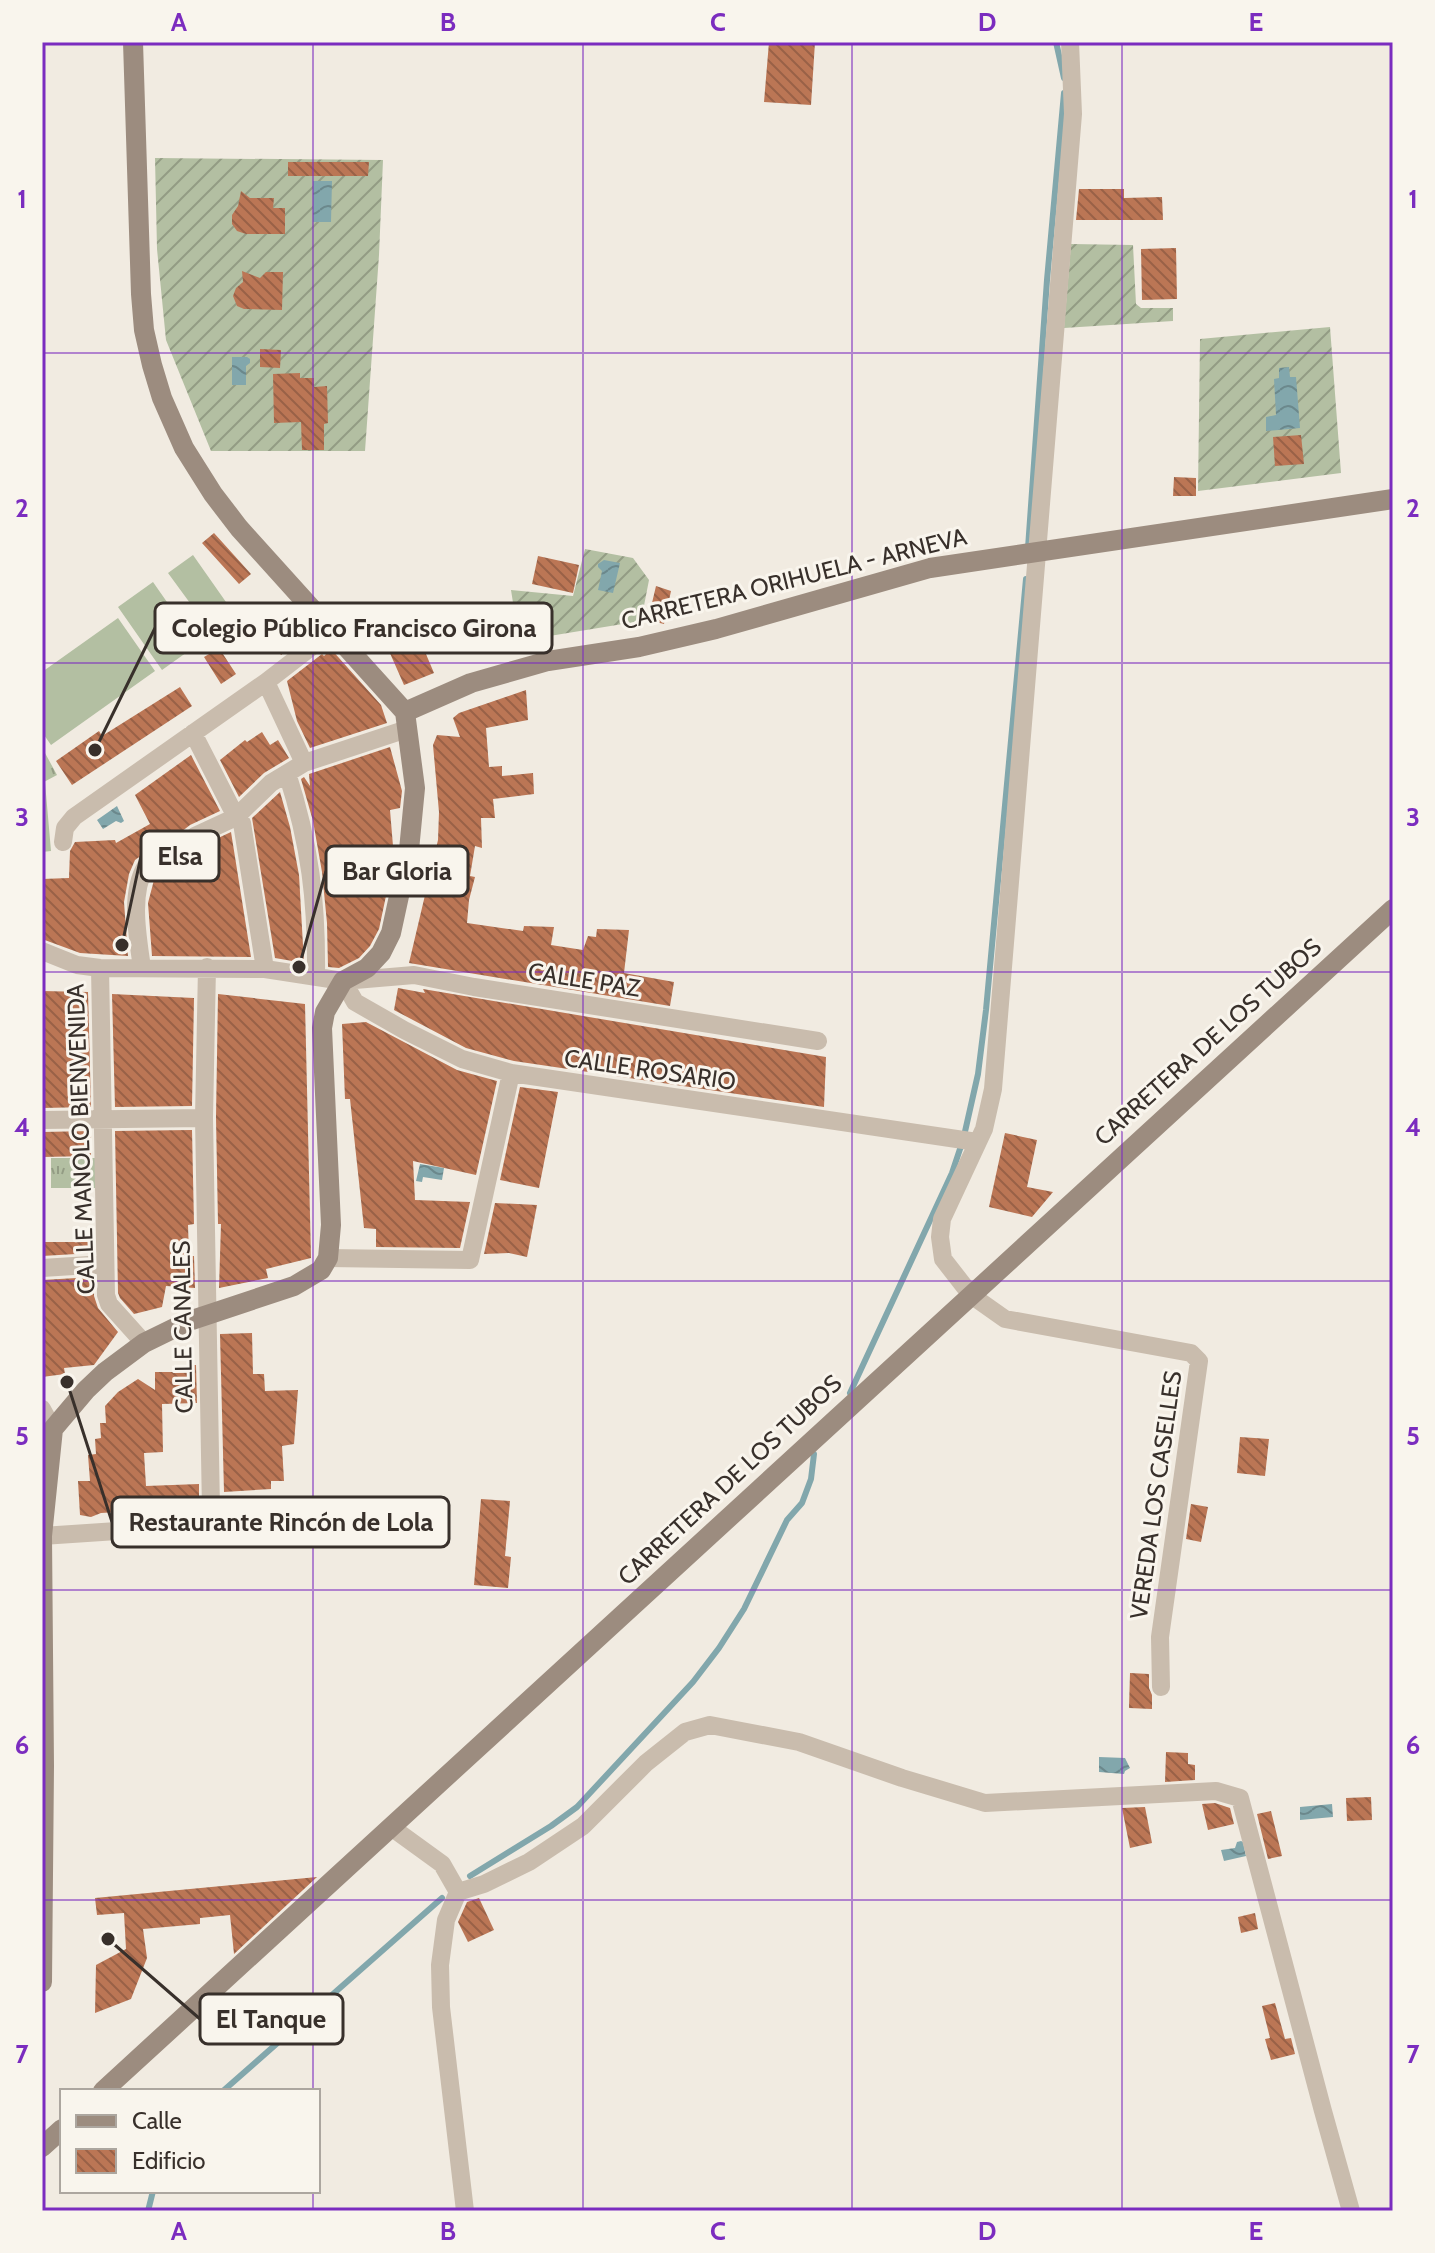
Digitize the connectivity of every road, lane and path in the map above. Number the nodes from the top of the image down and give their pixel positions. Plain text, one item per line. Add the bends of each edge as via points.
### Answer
1 (133, 42) edge
2 (1070, 42) edge
3 (1393, 499) edge
4 (1031, 552) junction
5 (332, 631) junction
6 (266, 682) junction
7 (406, 720) junction
8 (193, 733) junction
9 (304, 763) junction
10 (287, 773) junction
11 (236, 817) junction
12 (63, 842) dead end
13 (1393, 909) edge
14 (42, 951) edge
15 (207, 967) junction
16 (100, 968) junction
17 (142, 968) junction
18 (265, 969) junction
19 (316, 977) junction
20 (343, 981) junction
21 (818, 1041) dead end
22 (511, 1073) junction
23 (204, 1118) junction
24 (103, 1119) junction
25 (42, 1120) edge
26 (977, 1142) junction
27 (328, 1258) junction
28 (105, 1264) junction
29 (42, 1268) edge
30 (971, 1295) junction
31 (207, 1315) junction
32 (144, 1343) junction
33 (42, 1409) edge
34 (53, 1429) junction
35 (42, 1536) edge
36 (1161, 1687) dead end
37 (43, 1696) edge
38 (391, 1827) junction
39 (43, 1869) edge
40 (458, 1892) junction
41 (42, 1982) edge
42 (105, 2089) edge
43 (60, 2131) edge
44 (42, 2147) edge
45 (465, 2211) edge
46 (1351, 2211) edge

1 - 5 main road via 141,294 144,330 162,398 184,448 213,494
2 - 4 street via 1073,114
3 - 4 main road, CARRETERA ORIHUELA - ARNEVA
4 - 7 main road, CARRETERA ORIHUELA - ARNEVA via 930,568 686,636 548,661 471,683
4 - 26 street via 993,1089
5 - 6 street
5 - 7 main road
6 - 8 street
6 - 9 street
7 - 9 street
7 - 20 main road via 415,788 409,850 391,933 367,968
8 - 11 street
8 - 12 street via 74,817
9 - 10 street
10 - 11 street
10 - 19 street via 313,880
11 - 17 street via 195,836 164,861 146,866 135,912
11 - 18 street via 242,823
13 - 30 main road, CARRETERA DE LOS TUBOS
14 - 16 street, CALLE PAZ
15 - 17 street, CALLE PAZ
15 - 18 street, CALLE PAZ
15 - 23 street, CALLE CANALES
16 - 17 street, CALLE PAZ
16 - 24 street, CALLE MANOLO BIENVENIDA
18 - 19 street, CALLE PAZ
19 - 20 street, CALLE PAZ
20 - 21 street, CALLE PAZ via 414,975
20 - 22 street, CALLE ROSARIO via 355,1002 404,1030 462,1059
20 - 27 main road via 322,1028
22 - 26 street, CALLE ROSARIO
22 - 27 street via 470,1260
23 - 24 street
23 - 31 street, CALLE CANALES
24 - 25 street
24 - 28 street, CALLE MANOLO BIENVENIDA
26 - 30 street via 942,1219 940,1237 943,1259
27 - 31 main road via 321,1270 302,1282
28 - 29 street
28 - 32 street, CALLE MANOLO BIENVENIDA via 109,1304
30 - 36 street, VEREDA LOS CASELLES via 1005,1319 1191,1353 1199,1361 1160,1637
30 - 38 main road, CARRETERA DE LOS TUBOS
31 - 32 main road
31 - 35 street, CALLE CANALES via 211,1510 192,1526
32 - 34 main road via 105,1372
33 - 34 street
34 - 35 main road
35 - 37 main road
37 - 39 main road
38 - 40 street via 442,1864
38 - 42 main road, CARRETERA DE LOS TUBOS
39 - 41 main road
40 - 45 street via 446,1920 440,1965
40 - 46 street via 529,1862 572,1834 685,1732 710,1725 799,1742 985,1803 1216,1791 1240,1798
43 - 44 main road

